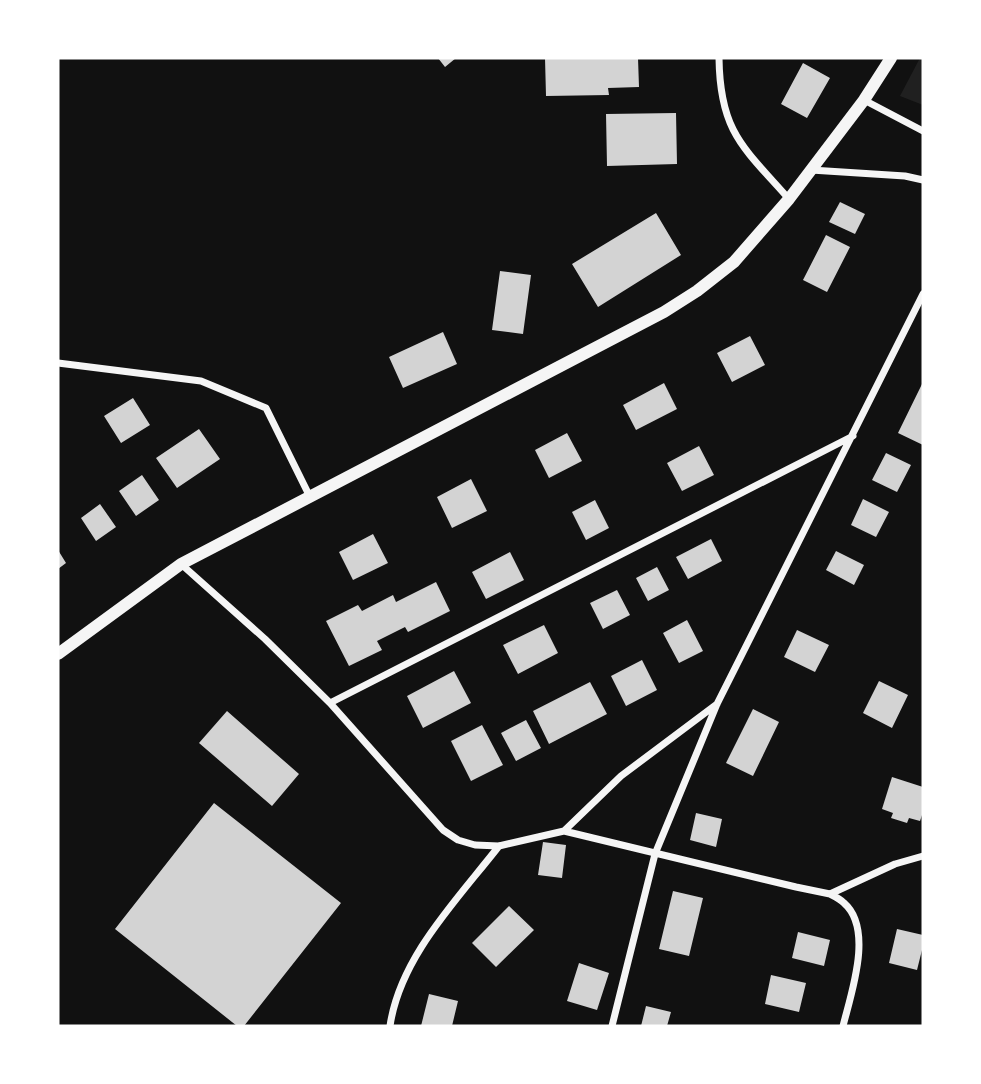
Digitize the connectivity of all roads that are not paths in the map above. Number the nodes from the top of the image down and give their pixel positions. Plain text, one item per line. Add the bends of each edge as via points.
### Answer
1 (719, 58) edge
2 (891, 58) edge
3 (864, 100) junction
4 (923, 131) edge
5 (811, 170) junction
6 (923, 180) edge
7 (789, 199) junction
8 (923, 294) edge
9 (58, 363) edge
10 (853, 436) junction
11 (310, 497) junction
12 (181, 564) junction
13 (58, 654) edge
14 (330, 703) junction
15 (717, 704) junction
16 (564, 831) junction
17 (499, 846) junction
18 (655, 854) junction
19 (923, 856) edge
20 (830, 894) junction
21 (390, 1026) edge
22 (612, 1026) edge
23 (843, 1026) edge

1 - 7 street via 726,118 739,144
2 - 3 street
3 - 4 street
3 - 5 street
5 - 6 street
5 - 7 street
7 - 11 street via 734,262 664,312
8 - 10 street
9 - 11 street via 201,381 266,408
10 - 14 street
10 - 15 street
11 - 12 street
12 - 13 street
12 - 14 street
14 - 17 street via 443,830 475,845
15 - 16 street via 621,776
15 - 18 street
16 - 17 street
16 - 18 street
17 - 21 street via 420,947 401,983
18 - 20 street
18 - 22 street
19 - 20 street
20 - 23 street via 845,903 858,932 859,962

